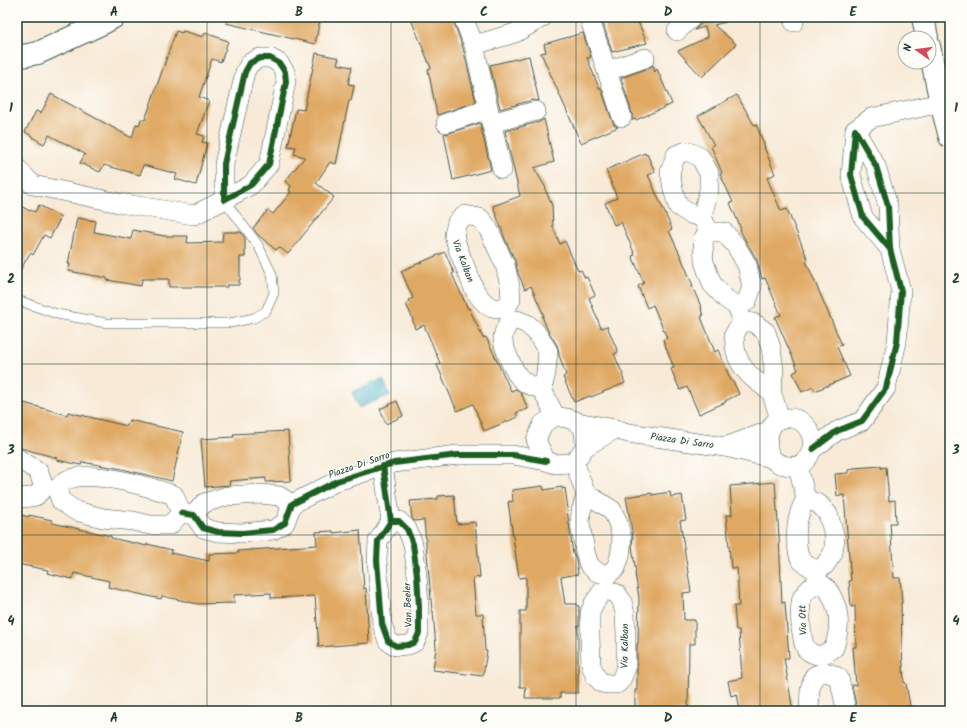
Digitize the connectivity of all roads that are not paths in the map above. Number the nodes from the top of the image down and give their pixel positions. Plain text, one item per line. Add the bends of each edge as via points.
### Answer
1 (114, 17) edge
2 (463, 17) edge
3 (543, 17) edge
4 (589, 17) edge
5 (692, 17) edge
6 (923, 17) edge
7 (925, 30) edge
8 (677, 31) dead end
9 (474, 45) junction
10 (17, 57) edge
11 (645, 58) dead end
12 (934, 70) edge
13 (607, 71) junction
14 (941, 103) junction
15 (536, 111) dead end
16 (490, 116) junction
17 (622, 117) dead end
18 (446, 123) dead end
19 (855, 130) junction
20 (950, 137) edge
21 (17, 168) edge
22 (502, 169) dead end
23 (224, 200) junction
24 (890, 249) junction
25 (17, 300) edge
26 (740, 314) junction
27 (542, 389) junction
28 (771, 391) junction
29 (555, 416) junction
30 (577, 422) junction
31 (775, 425) junction
32 (806, 427) junction
33 (615, 429) junction
34 (837, 431) junction
35 (536, 440) junction
36 (725, 447) junction
37 (813, 449) junction
38 (580, 454) junction
39 (513, 455) junction
40 (17, 458) edge
41 (772, 458) junction
42 (546, 461) junction
43 (382, 466) junction
44 (798, 466) junction
45 (50, 489) junction
46 (586, 495) junction
47 (17, 497) edge
48 (806, 500) junction
49 (292, 504) junction
50 (187, 514) junction
51 (391, 521) junction
52 (817, 576) junction
53 (820, 664) junction
54 (809, 711) edge
55 (846, 711) edge

1 - 10 main road via 38,53
2 - 9 street
3 - 9 street via 515,33
4 - 13 street
5 - 8 street
6 - 7 main road
9 - 16 street
11 - 13 street
12 - 14 main road
13 - 17 street
14 - 19 street via 871,118
14 - 20 main road
15 - 16 street
16 - 18 street
16 - 22 street
19 - 24 street via 876,166 888,206
19 - 24 street via 851,175 863,217
21 - 23 street via 33,185 194,215
23 - 23 street via 251,185 269,164 286,82 285,72 280,63 270,58 260,58 250,63 245,72 224,164
23 - 25 lane via 258,245 272,274 274,293 266,311 254,318 230,323 106,323 57,314
24 - 34 street via 902,291 898,342 886,388 862,421
26 - 26 street via 712,284 704,262 705,225 724,232 748,265 752,287
26 - 28 street via 766,332 774,370
26 - 28 street via 734,336 740,362 748,374
27 - 27 street via 548,351 535,331 508,314 503,338 514,370 525,382
27 - 29 street
28 - 31 street
29 - 30 street
29 - 35 street via 543,424
30 - 33 street, Piazza Di Sarro
30 - 38 street via 583,428
31 - 32 street via 790,418 798,420
31 - 36 street, Piazza Di Sarro
31 - 41 street via 767,447
32 - 34 street
32 - 37 street via 812,434
33 - 36 street, Piazza Di Sarro
33 - 38 street
34 - 37 street
35 - 39 street
35 - 42 street
36 - 41 street, Piazza Di Sarro
37 - 44 street via 809,458
38 - 42 street via 569,463 555,464
38 - 46 street
39 - 42 street, Piazza Di Sarro
39 - 43 street, Piazza Di Sarro via 458,455 394,462
40 - 45 street via 38,471
41 - 44 street via 790,467
43 - 49 street, Piazza Di Sarro via 337,481
43 - 51 street
44 - 48 street
45 - 47 street via 36,496
45 - 50 street via 61,501 76,511 102,518 170,526
45 - 50 street via 73,478 97,476 174,495
46 - 46 street via 580,523 584,551 589,565 607,583 616,568 622,539 612,510
48 - 52 street via 795,531 798,552 801,560
48 - 52 street, Via Ott via 819,504 828,514 835,538 833,553
49 - 50 street via 279,496 227,496 204,503
49 - 50 street via 285,523 273,530 242,533 218,532 203,528
51 - 51 street, Van Beeler via 378,541 382,624 388,641 396,646 408,645 415,642 419,633 413,544 407,529 399,522
52 - 53 street, Via Ott via 803,596 800,614 806,648
52 - 53 street via 830,592 839,620 834,648 823,654
53 - 54 street via 810,690
53 - 55 street, Via Ott via 839,678

